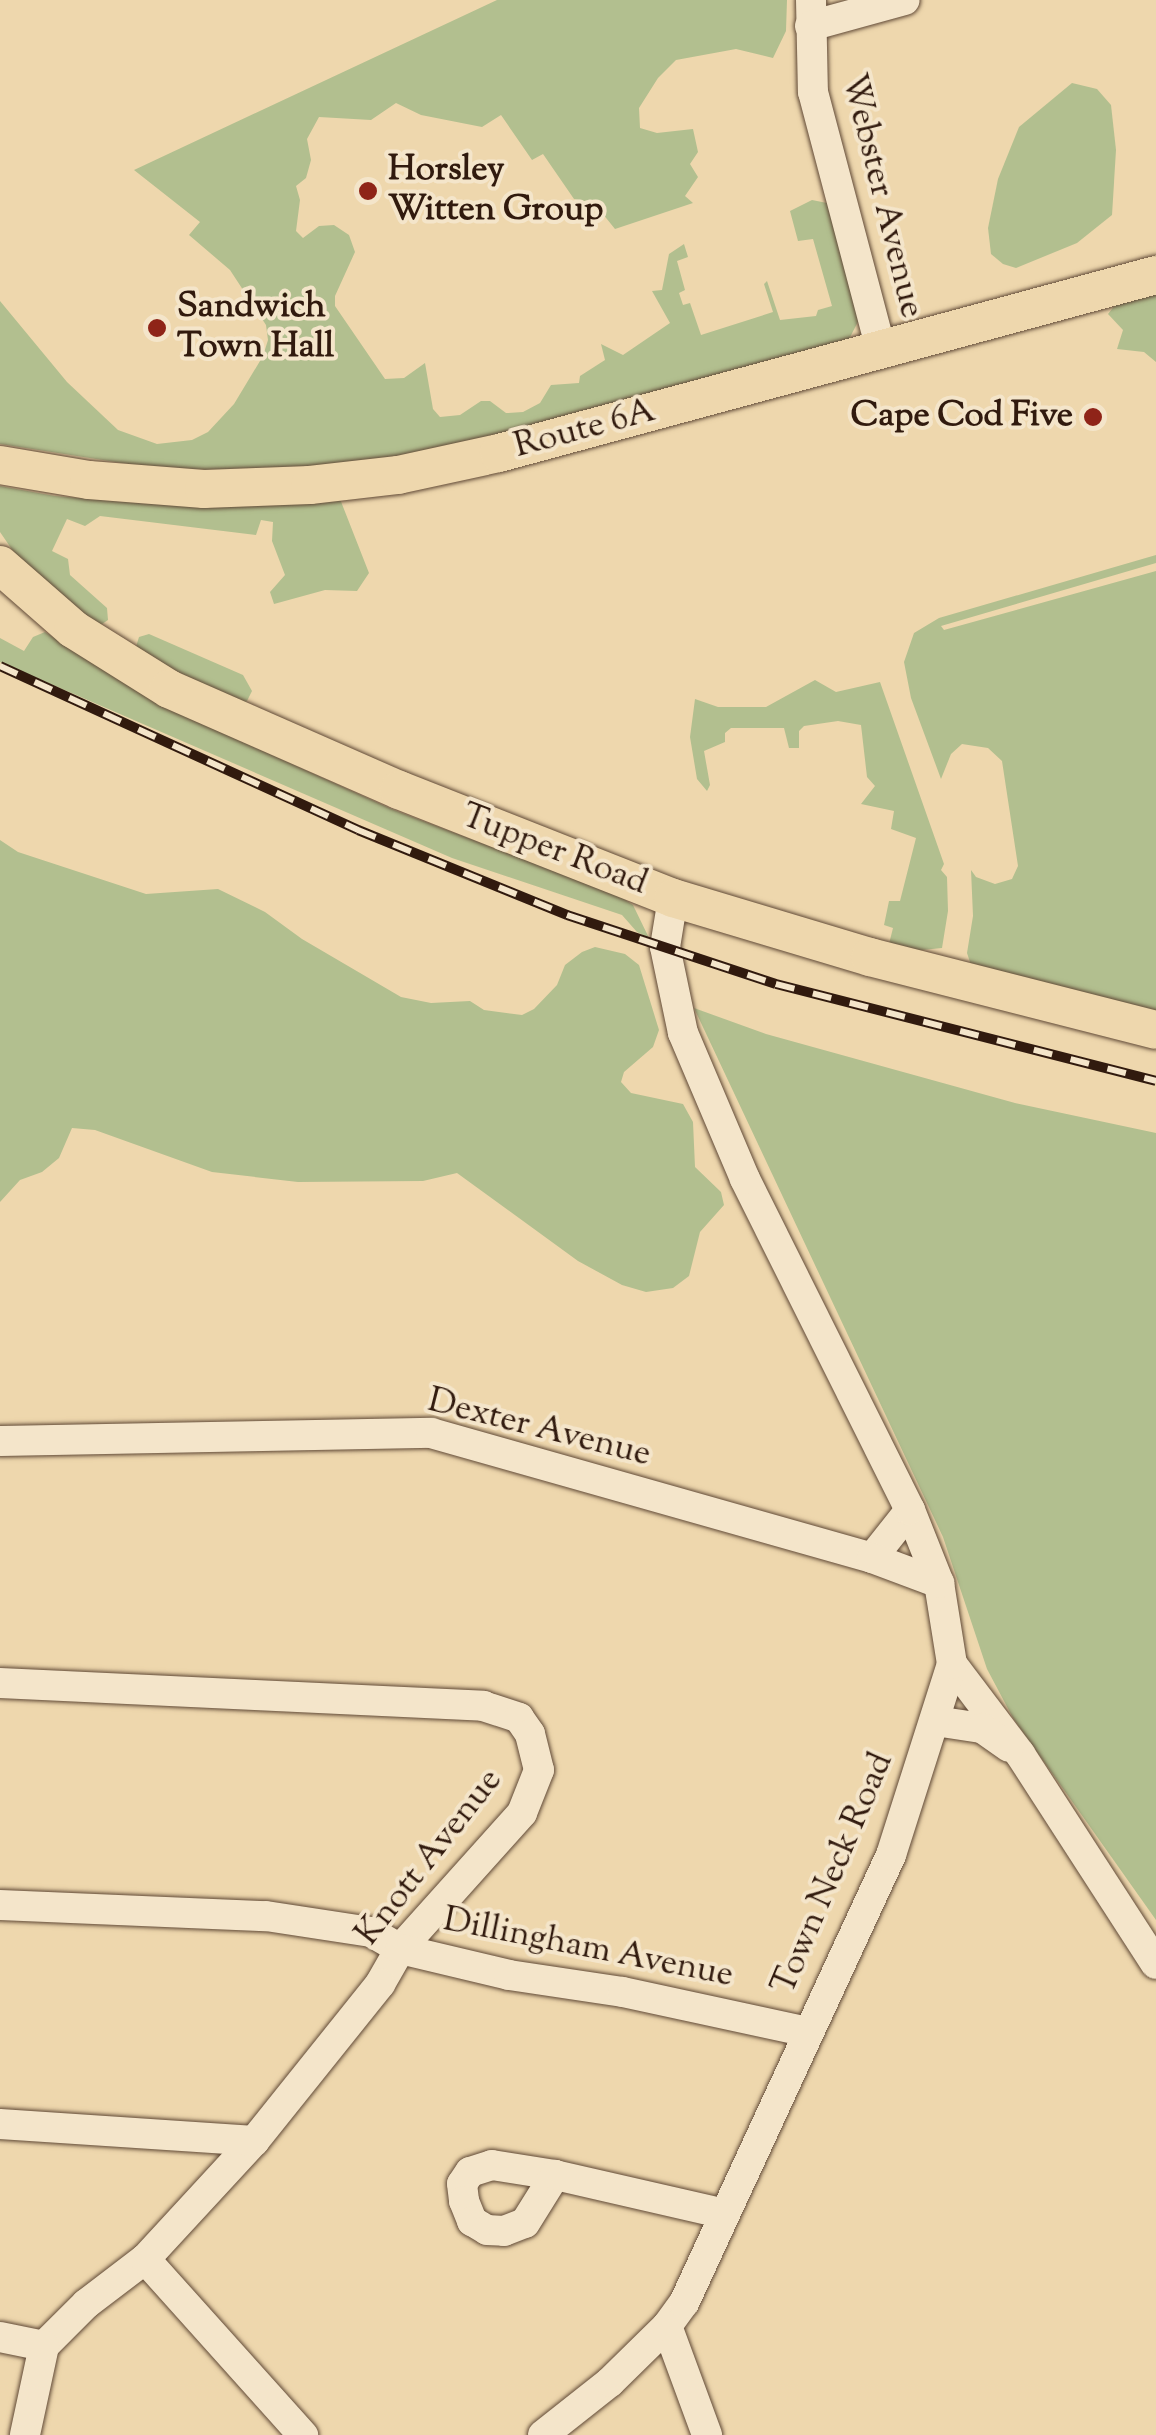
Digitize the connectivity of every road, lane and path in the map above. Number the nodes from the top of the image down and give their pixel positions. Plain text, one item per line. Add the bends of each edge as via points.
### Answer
1 (905, 0) edge
2 (810, 13) edge
3 (1156, 275) edge
4 (881, 350) junction
5 (0, 465) edge
6 (0, 565) edge
7 (673, 898) junction
8 (1156, 1030) edge
9 (0, 1442) edge
10 (910, 1510) junction
11 (872, 1558) junction
12 (939, 1582) junction
13 (952, 1664) junction
14 (0, 1684) edge
15 (936, 1721) junction
16 (1020, 1754) junction
17 (0, 1905) edge
18 (400, 1950) junction
19 (1156, 1964) edge
20 (808, 2032) junction
21 (0, 2124) edge
22 (254, 2141) junction
23 (554, 2175) dead end
24 (725, 2214) junction
25 (145, 2259) junction
26 (668, 2326) junction
27 (0, 2337) edge
28 (44, 2346) junction
29 (25, 2435) edge
30 (303, 2435) edge
31 (543, 2435) edge
32 (707, 2435) edge

1 - 2 street
2 - 4 street, Webster Avenue via 815,102
3 - 4 main road, Route 6A
4 - 5 main road, Route 6A via 499,453 350,482 204,488
6 - 7 main road, Tupper Road via 73,628 198,704
7 - 8 main road, Tupper Road
7 - 10 street, Town Neck Road via 665,937 668,971 691,1054 745,1180
9 - 11 street, Dexter Avenue via 431,1433
10 - 11 street
10 - 12 street, Town Neck Road
11 - 12 street, Dexter Avenue
12 - 13 street, Town Neck Road
13 - 15 street, Town Neck Road
13 - 16 street
14 - 18 street, Knott Avenue via 483,1706 519,1718 539,1770 536,1786 501,1838
15 - 16 street via 982,1728
15 - 20 street, Town Neck Road via 892,1851
16 - 19 street
17 - 18 street, Dillingham Avenue via 266,1916 371,1932
18 - 20 street, Dillingham Avenue
18 - 22 street, Knott Avenue
20 - 24 street, Town Neck Road
21 - 22 street
22 - 25 street, Knott Avenue
23 - 24 street
24 - 26 street, Town Neck Road
25 - 28 street, Knott Avenue
25 - 30 street
26 - 31 street, Town Neck Road
26 - 32 street
27 - 28 street
28 - 29 street

